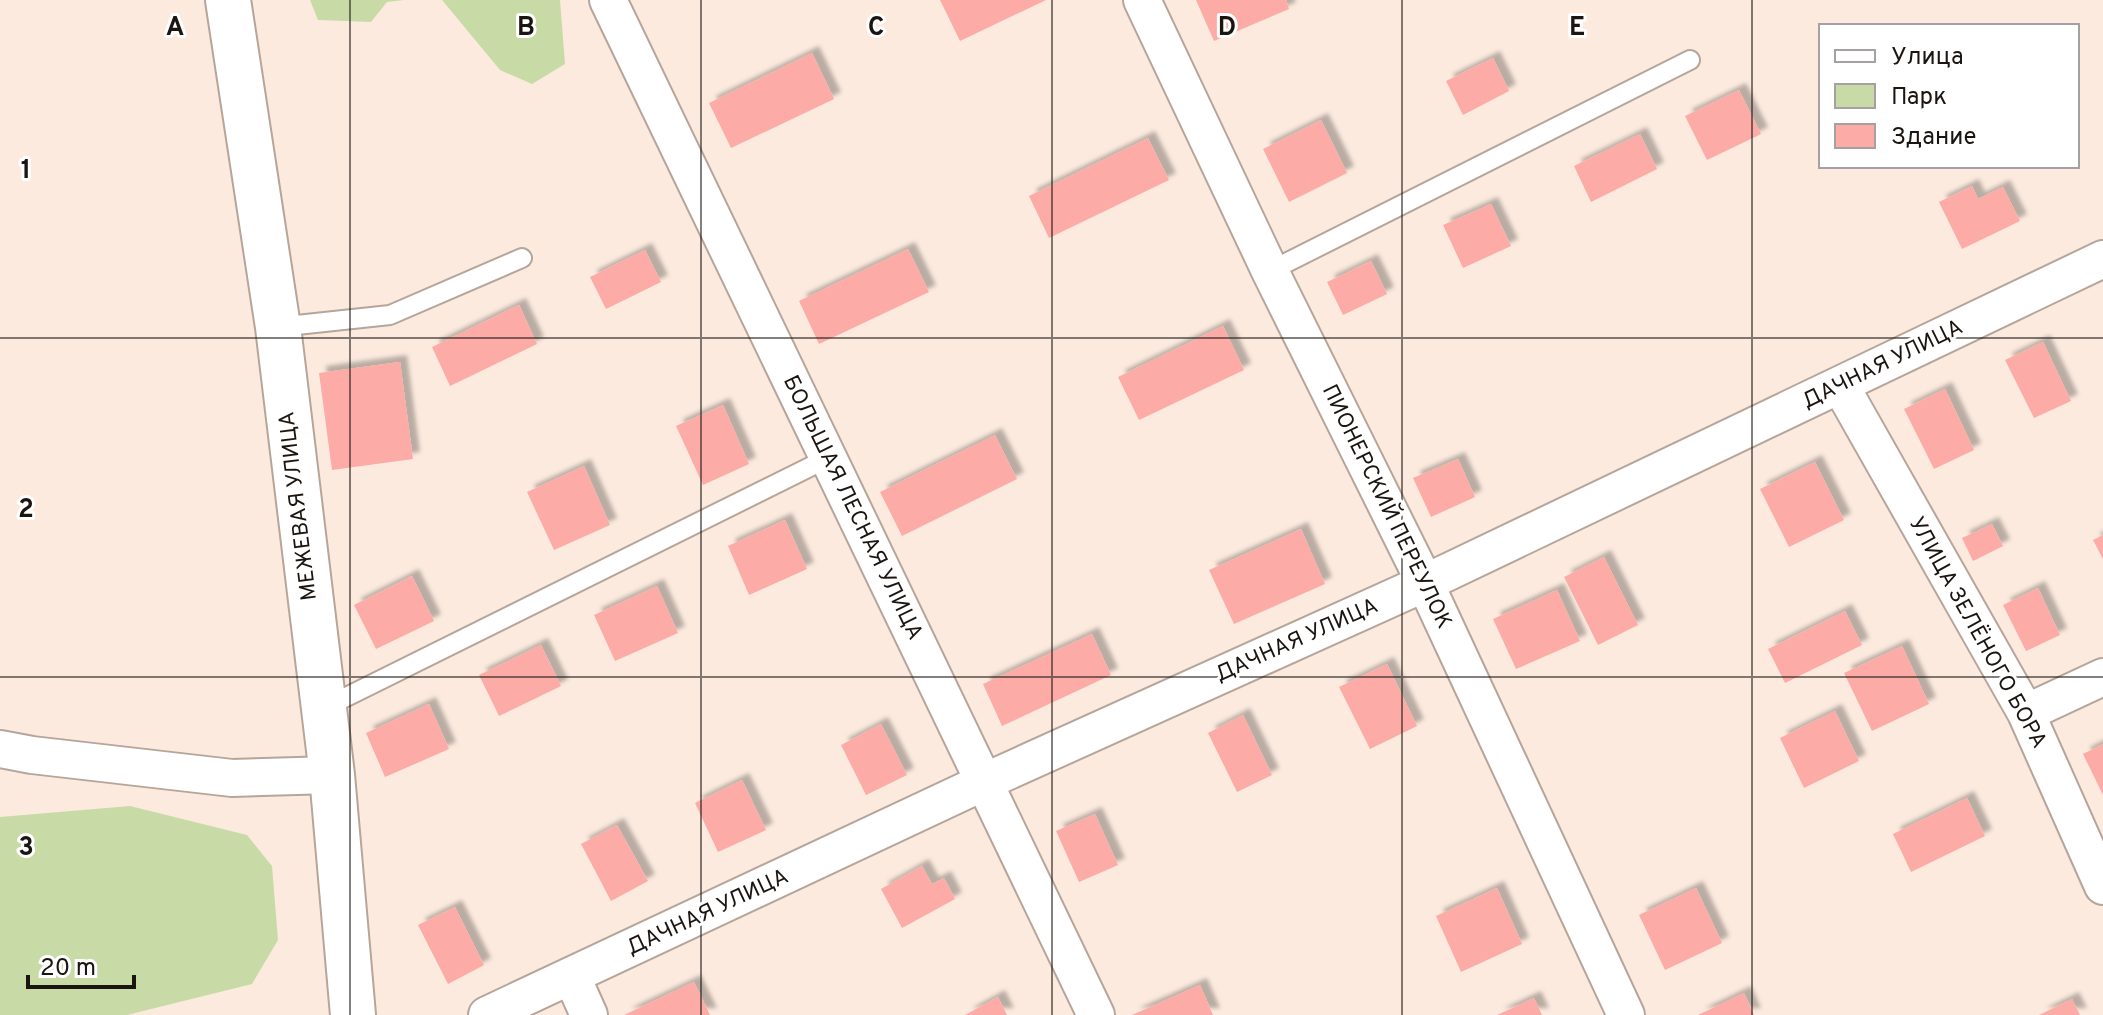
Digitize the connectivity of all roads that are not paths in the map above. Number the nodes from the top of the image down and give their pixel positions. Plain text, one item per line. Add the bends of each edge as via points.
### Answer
1 (228, 0) edge
2 (608, 0) edge
3 (1142, 0) edge
4 (1690, 60) dead end
5 (522, 258) dead end
6 (2103, 259) edge
7 (1270, 271) junction
8 (278, 327) junction
9 (1840, 385) junction
10 (828, 458) junction
11 (1425, 583) junction
12 (2103, 677) edge
13 (324, 708) junction
14 (2026, 713) junction
15 (0, 749) edge
16 (332, 775) junction
17 (984, 782) junction
18 (2103, 886) edge
19 (572, 977) junction
20 (353, 1015) edge
21 (487, 1015) edge
22 (589, 1015) edge
23 (1096, 1015) edge
24 (1626, 1015) edge

1 - 8 street, МЕЖЕВАЯ УЛИЦА
2 - 10 street, БОЛЬШАЯ ЛЕСНАЯ УЛИЦА
3 - 7 street, ПИОНЕРСКИЙ ПЕРЕУЛОК
4 - 7 lane
5 - 8 lane via 390,315
6 - 9 street, ДАЧНАЯ УЛИЦА
7 - 11 street, ПИОНЕРСКИЙ ПЕРЕУЛОК
8 - 13 street, МЕЖЕВАЯ УЛИЦА
9 - 11 street, ДАЧНАЯ УЛИЦА
9 - 14 street, УЛИЦА ЗЕЛЁНОГО БОРА
10 - 13 lane
10 - 17 street, БОЛЬШАЯ ЛЕСНАЯ УЛИЦА
11 - 17 street, ДАЧНАЯ УЛИЦА
11 - 24 street, ПИОНЕРСКИЙ ПЕРЕУЛОК
12 - 14 street
13 - 16 street, МЕЖЕВАЯ УЛИЦА
14 - 18 street, УЛИЦА ЗЕЛЁНОГО БОРА
15 - 16 street via 232,778
16 - 20 street, МЕЖЕВАЯ УЛИЦА
17 - 19 street, ДАЧНАЯ УЛИЦА
17 - 23 street, БОЛЬШАЯ ЛЕСНАЯ УЛИЦА
19 - 21 street, ДАЧНАЯ УЛИЦА
19 - 22 street

